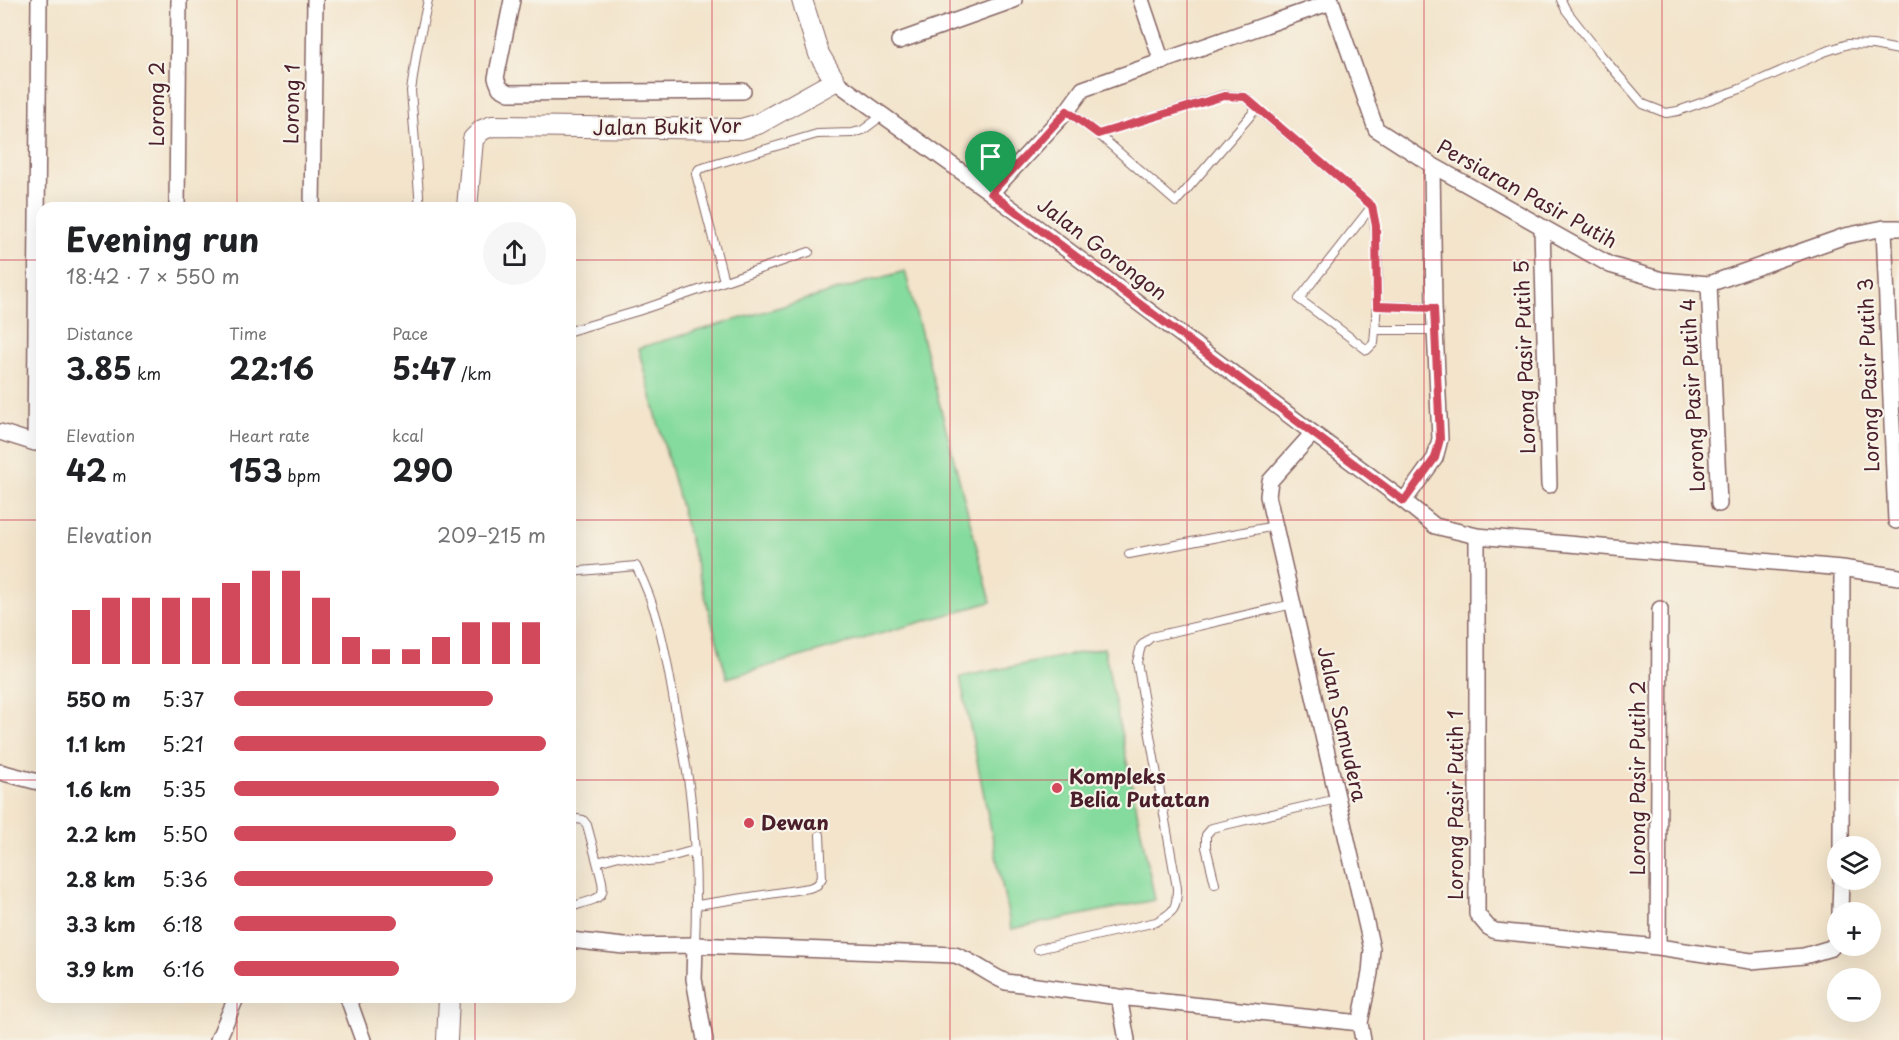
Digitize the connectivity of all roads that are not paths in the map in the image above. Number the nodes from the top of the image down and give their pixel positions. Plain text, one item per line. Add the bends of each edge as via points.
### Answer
1 (39, 0) edge
2 (178, 0) edge
3 (315, 0) edge
4 (428, 0) edge
5 (512, 0) edge
6 (802, 0) edge
7 (1014, 0) edge
8 (1141, 0) edge
9 (1561, 0) edge
10 (1331, 1) edge
11 (899, 41) dead end
12 (1899, 50) edge
13 (1162, 62) junction
14 (836, 81) junction
15 (743, 91) dead end
16 (1257, 108) junction
17 (1067, 111) junction
18 (883, 115) junction
19 (1098, 134) junction
20 (1432, 165) junction
21 (991, 193) junction
22 (39, 202) edge
23 (177, 202) edge
24 (312, 202) edge
25 (420, 202) edge
26 (468, 202) edge
27 (1372, 206) junction
28 (1542, 228) junction
29 (1892, 228) edge
30 (809, 252) dead end
31 (724, 281) junction
32 (1709, 284) junction
33 (1377, 306) junction
34 (1434, 308) junction
35 (576, 329) edge
36 (1376, 330) junction
37 (1435, 330) junction
38 (0, 432) edge
39 (1313, 433) junction
40 (36, 442) edge
41 (1549, 484) dead end
42 (1404, 501) junction
43 (1719, 504) dead end
44 (1896, 521) dead end
45 (1275, 526) junction
46 (1477, 536) junction
47 (1129, 554) dead end
48 (1842, 568) junction
49 (576, 571) edge
50 (1899, 577) edge
51 (1293, 604) junction
52 (1660, 609) dead end
53 (0, 772) edge
54 (36, 781) edge
55 (1337, 799) junction
56 (576, 819) edge
57 (820, 835) dead end
58 (1841, 836) edge
59 (695, 850) junction
60 (597, 862) junction
61 (1215, 884) dead end
62 (576, 905) edge
63 (697, 905) junction
64 (576, 941) edge
65 (695, 945) junction
66 (1658, 947) junction
67 (1038, 949) dead end
68 (1827, 949) edge
69 (1119, 997) junction
70 (234, 1003) edge
71 (350, 1003) edge
72 (449, 1003) edge
73 (1360, 1023) junction
74 (218, 1040) edge
75 (363, 1040) edge
76 (447, 1040) edge
77 (705, 1040) edge
78 (1127, 1040) edge
79 (1363, 1040) edge

1 - 22 street
2 - 23 street, Lorong 2
3 - 24 street, Lorong 1
4 - 25 lane via 411,91
5 - 15 street via 496,78 500,88 509,93
6 - 14 street via 819,54
7 - 11 street
8 - 13 street
9 - 12 lane via 1643,104 1666,112 1740,89 1848,44
10 - 13 street
10 - 20 street, Persiaran Pasir Putih via 1376,129
13 - 17 street via 1083,89
14 - 18 street, Jalan Gorongon
14 - 26 street, Jalan Bukit Vor via 758,124 741,129 492,126 473,139
16 - 19 lane via 1245,97 1224,96
16 - 19 lane via 1176,202
16 - 27 lane
17 - 19 lane
17 - 21 street
18 - 21 street, Jalan Gorongon
18 - 31 lane via 863,130 817,134 699,169 696,174
20 - 28 street, Persiaran Pasir Putih
20 - 34 street
21 - 39 street, Jalan Gorongon
27 - 33 lane
27 - 36 lane via 1299,299 1367,350 1374,343
28 - 32 street, Persiaran Pasir Putih via 1610,265 1662,280
28 - 41 street, Lorong Pasir Putih 5
29 - 32 street, Persiaran Pasir Putih via 1845,236
29 - 44 street, Lorong Pasir Putih 3
30 - 31 lane
31 - 35 lane
32 - 43 street, Lorong Pasir Putih 4
33 - 34 lane
33 - 36 lane
34 - 37 street
36 - 37 lane
37 - 42 street via 1440,439 1435,458
38 - 40 street
39 - 42 street, Jalan Gorongon
39 - 45 street, Jalan Samudera via 1270,481 1268,496
42 - 46 street, Jalan Gorongon via 1435,526
45 - 47 lane
45 - 51 street, Jalan Samudera
46 - 48 street, Jalan Gorongon
46 - 66 street, Lorong Pasir Putih 1 via 1477,914 1495,931
48 - 50 street, Jalan Gorongon
48 - 58 street
49 - 59 lane via 636,566 645,583 664,645 691,800
51 - 55 street, Jalan Samudera
51 - 67 lane via 1151,637 1141,646 1137,662 1177,905 1156,922
52 - 66 street, Lorong Pasir Putih 2
53 - 54 street
55 - 61 lane via 1212,828 1206,836 1206,847
55 - 73 street, Jalan Samudera via 1372,949
56 - 60 lane via 584,820 587,825
57 - 63 lane via 822,878 817,885
59 - 60 lane via 659,860 619,856
59 - 63 lane
60 - 62 lane via 603,894
63 - 65 lane
64 - 65 street via 624,946
65 - 69 street via 956,954 1006,982
65 - 77 street via 694,979
66 - 68 street, Lorong Pasir Putih 1 via 1751,961 1804,956
69 - 73 street
69 - 78 street
70 - 74 street
71 - 75 street
72 - 76 street
73 - 79 street, Jalan Samudera

